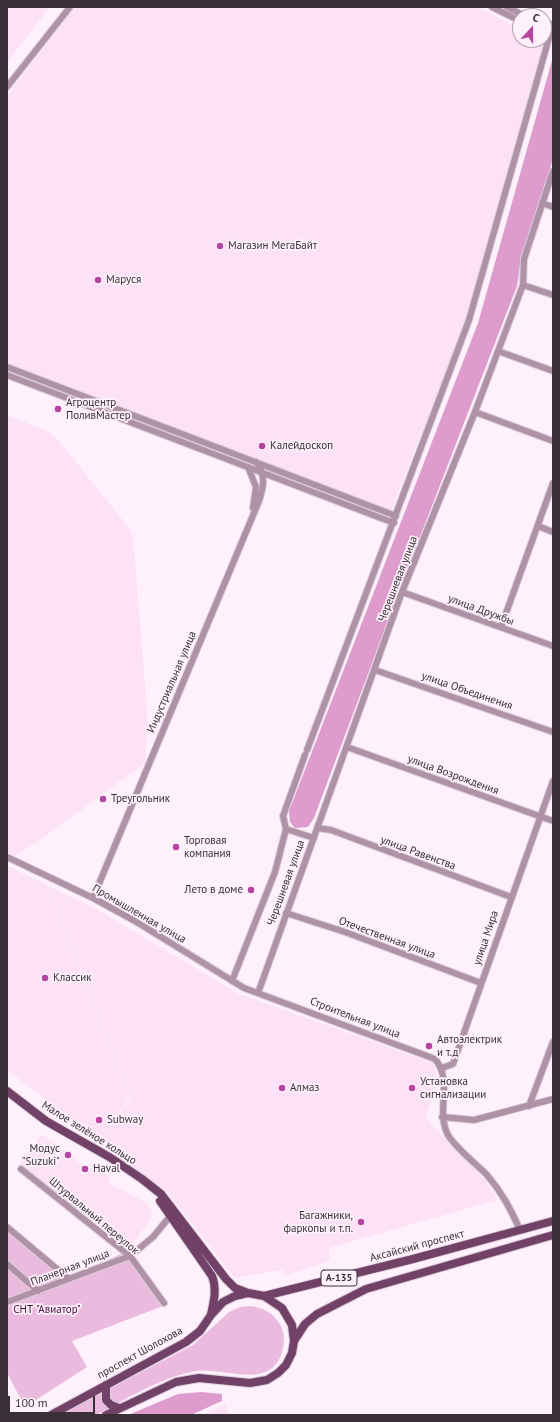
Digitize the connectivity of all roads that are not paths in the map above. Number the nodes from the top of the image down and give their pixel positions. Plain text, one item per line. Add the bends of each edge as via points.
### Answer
1 (70, 7) edge
2 (492, 7) edge
3 (512, 17) edge
4 (543, 48) edge
5 (7, 87) edge
6 (553, 171) edge
7 (542, 203) junction
8 (553, 207) edge
9 (523, 285) junction
10 (553, 295) edge
11 (498, 350) junction
12 (7, 367) edge
13 (553, 371) edge
14 (7, 375) edge
15 (111, 407) junction
16 (475, 412) junction
17 (108, 413) junction
18 (138, 417) junction
19 (136, 424) junction
20 (553, 441) edge
21 (256, 462) junction
22 (248, 467) junction
23 (263, 472) junction
24 (553, 483) edge
25 (396, 516) junction
26 (394, 523) junction
27 (538, 526) junction
28 (553, 532) edge
29 (247, 533) junction
30 (402, 592) junction
31 (501, 627) junction
32 (553, 646) edge
33 (375, 670) junction
34 (553, 732) edge
35 (347, 747) junction
36 (553, 781) edge
37 (540, 816) junction
38 (553, 821) edge
39 (317, 828) junction
40 (286, 829) junction
41 (314, 838) junction
42 (7, 857) edge
43 (511, 897) junction
44 (93, 898) junction
45 (286, 913) junction
46 (232, 981) junction
47 (481, 983) junction
48 (258, 993) junction
49 (553, 1042) edge
50 (442, 1068) junction
51 (7, 1091) edge
52 (553, 1099) edge
53 (529, 1106) junction
54 (442, 1117) junction
55 (21, 1168) dead end
56 (142, 1179) junction
57 (171, 1215) junction
58 (553, 1221) edge
59 (7, 1227) edge
60 (520, 1230) junction
61 (553, 1235) edge
62 (130, 1256) junction
63 (7, 1264) edge
64 (69, 1279) junction
65 (38, 1291) junction
66 (248, 1293) junction
67 (264, 1296) junction
68 (7, 1302) edge
69 (164, 1303) dead end
70 (211, 1314) junction
71 (294, 1340) junction
72 (106, 1385) junction
73 (118, 1408) junction
74 (51, 1415) edge
75 (106, 1415) edge

1 - 5 street
2 - 3 street
4 - 25 street via 469,320
6 - 7 street, Черешневая улица
7 - 8 street
7 - 9 street, Черешневая улица via 524,259
9 - 10 street
9 - 11 street, Черешневая улица
11 - 13 street
11 - 16 street, Черешневая улица
12 - 15 street
14 - 17 street
15 - 17 street
15 - 18 street
16 - 20 street
16 - 30 street, Черешневая улица
17 - 19 street
18 - 19 street
18 - 21 street
19 - 22 street
21 - 23 street
21 - 25 street
22 - 23 street
22 - 29 street via 256,487
23 - 26 street
23 - 29 street, Индустриальная улица via 263,488
24 - 27 street
25 - 26 street
26 - 40 street via 283,816
27 - 28 street
27 - 31 street
29 - 44 street, Индустриальная улица
30 - 31 street, улица Дружбы
30 - 33 street, Черешневая улица
31 - 32 street, улица Дружбы
33 - 34 street, улица Объединения
33 - 35 street, Черешневая улица
35 - 37 street, улица Возрождения
35 - 39 street, Черешневая улица
36 - 37 street, улица Мира
37 - 38 street, улица Возрождения
37 - 43 street, улица Мира
39 - 41 street, Черешневая улица
39 - 43 street, улица Равенства via 331,830
40 - 41 street
40 - 46 street via 265,900
41 - 45 street, Черешневая улица
42 - 44 street, Промышленная улица
43 - 47 street, улица Мира
44 - 46 street, Промышленная улица
45 - 47 street, Отечественная улица via 345,932
45 - 48 street, Черешневая улица
46 - 48 street, Промышленная улица
47 - 50 street, улица Мира via 453,1064
48 - 50 street, Строительная улица via 423,1054 435,1059
49 - 53 street
50 - 54 street
51 - 56 main road, Малое зелёное кольцо via 46,1121
52 - 53 street
53 - 54 street via 474,1120
54 - 60 street via 448,1136 506,1199
55 - 62 street, Штурвальный переулок
56 - 57 main road, Малое зелёное кольцо
56 - 66 main road, Малое зелёное кольцо via 161,1194 226,1279 235,1288
57 - 62 street, Планерная улица via 153,1237
57 - 70 main road, Малое зелёное кольцо via 214,1280 215,1297
58 - 60 main road, Аксайский проспект / А-135
59 - 64 street
60 - 67 main road, Аксайский проспект / А-135
61 - 71 main road, А-135 via 366,1289 316,1314
62 - 64 street, Планерная улица
62 - 69 street, Штурвальный переулок
63 - 65 street
64 - 65 street, Планерная улица
65 - 68 street, Планерная улица
66 - 67 main road, проспект Шолохова
66 - 70 main road, проспект Шолохова via 222,1302
67 - 71 main road, проспект Шолохова via 282,1308 292,1325
70 - 72 main road, проспект Шолохова via 200,1331 186,1342
71 - 73 main road, проспект Шолохова via 292,1353 286,1365 267,1380 250,1383 199,1378 176,1382
72 - 73 main road via 106,1400
72 - 74 main road, проспект Шолохова
73 - 75 main road, проспект Шолохова

